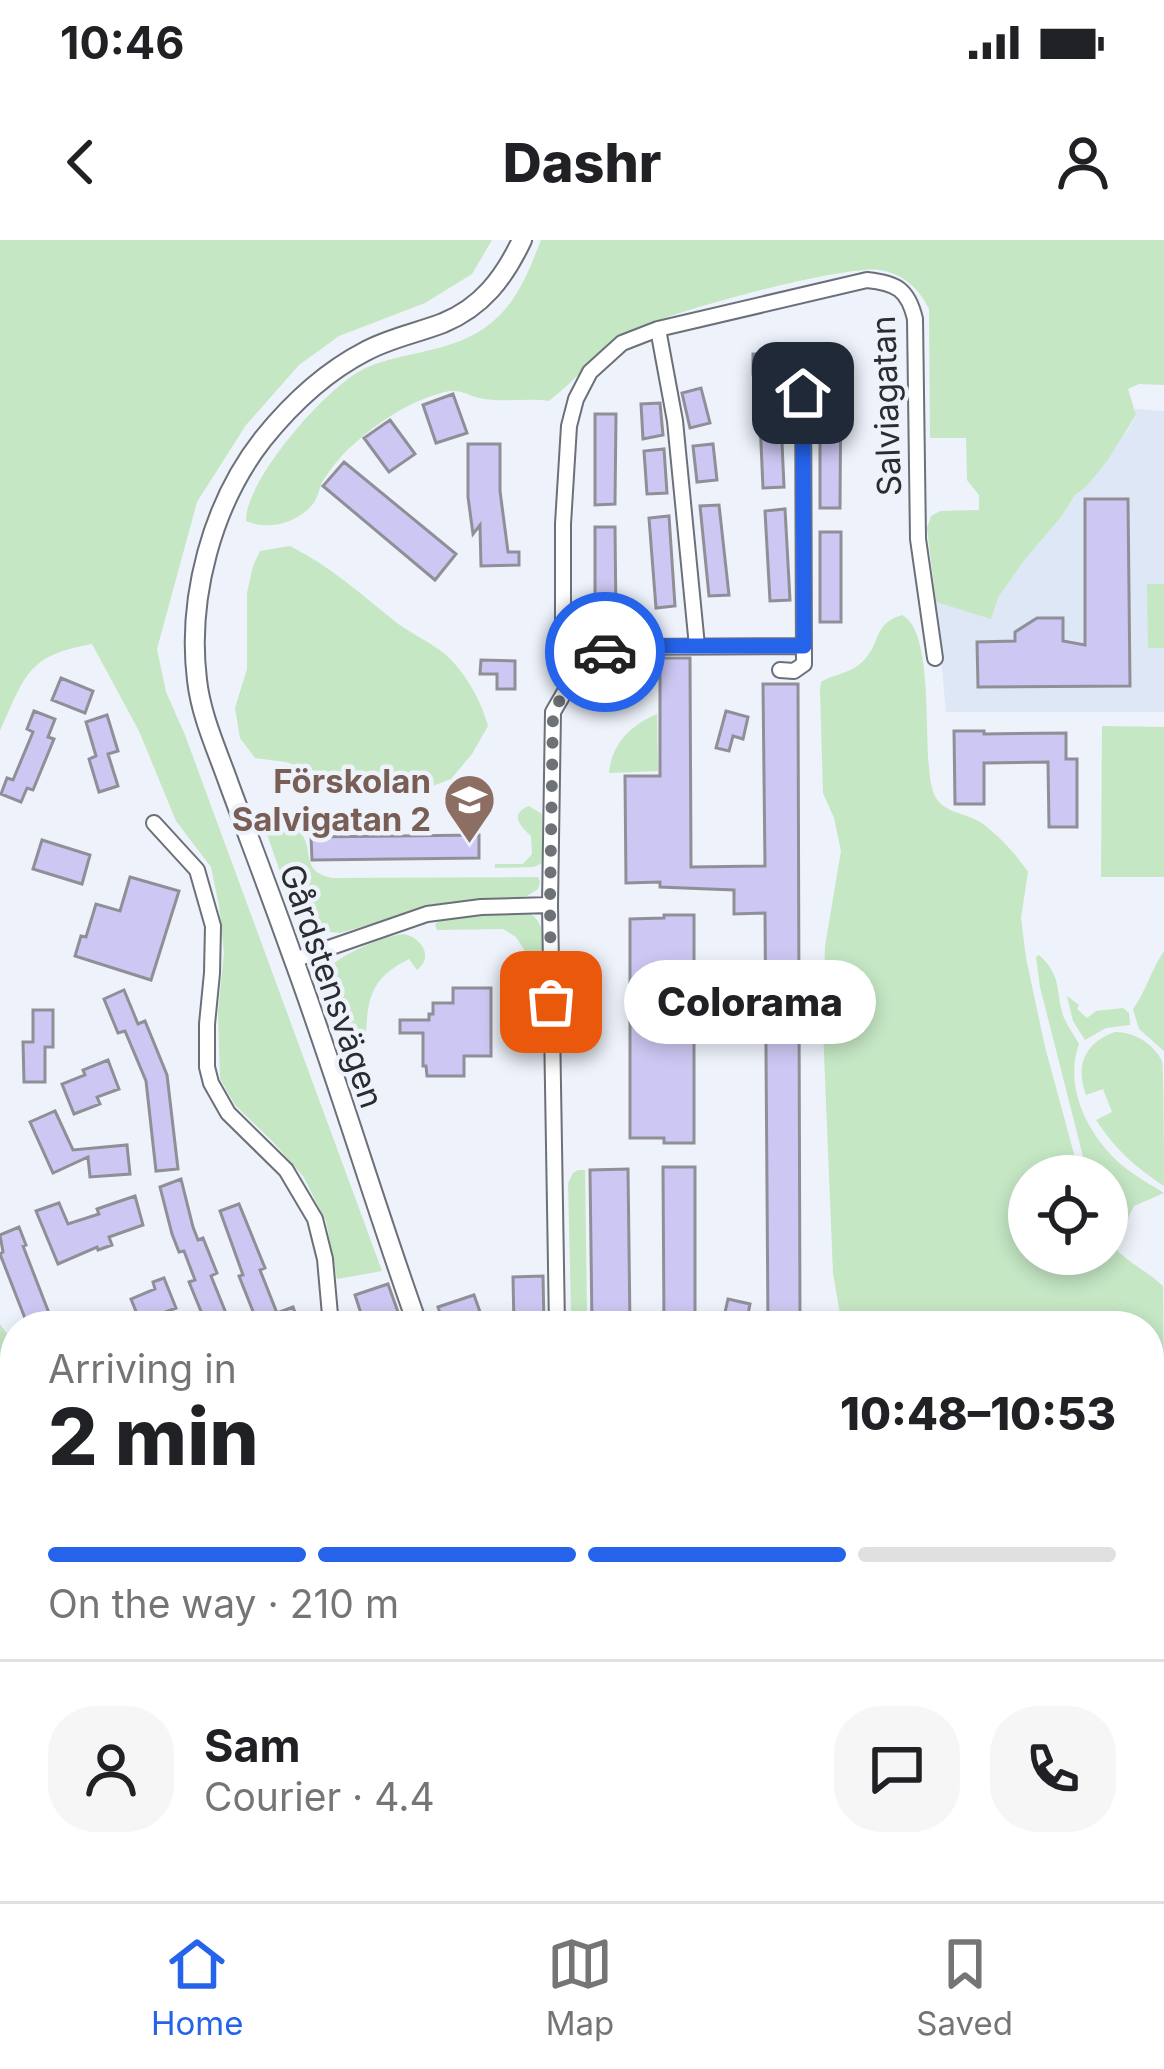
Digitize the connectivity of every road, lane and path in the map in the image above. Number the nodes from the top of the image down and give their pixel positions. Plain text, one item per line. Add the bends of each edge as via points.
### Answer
1 (522, 240) edge
2 (658, 329) junction
3 (803, 357) dead end
4 (697, 646) junction
5 (804, 646) junction
6 (935, 658) dead end
7 (578, 668) junction
8 (780, 670) dead end
9 (154, 823) dead end
10 (550, 904) junction
11 (294, 960) junction
12 (330, 1311) edge
13 (413, 1311) edge
14 (557, 1311) edge

1 - 11 street, Gårdstensvägen via 506,272 468,311 370,349 290,407 244,465 209,545 197,680
2 - 4 street
2 - 6 street, Salviagatan via 867,280 888,282 911,300 918,539
2 - 7 street, Salviagatan via 600,360 572,412 563,646
3 - 5 street
4 - 5 street
4 - 7 street via 619,646
5 - 8 street via 804,664
7 - 10 street via 553,712
9 - 12 street via 197,870 213,926 211,1083 299,1189 325,1259
10 - 11 street via 428,914
10 - 14 street
11 - 13 street, Gårdstensvägen

